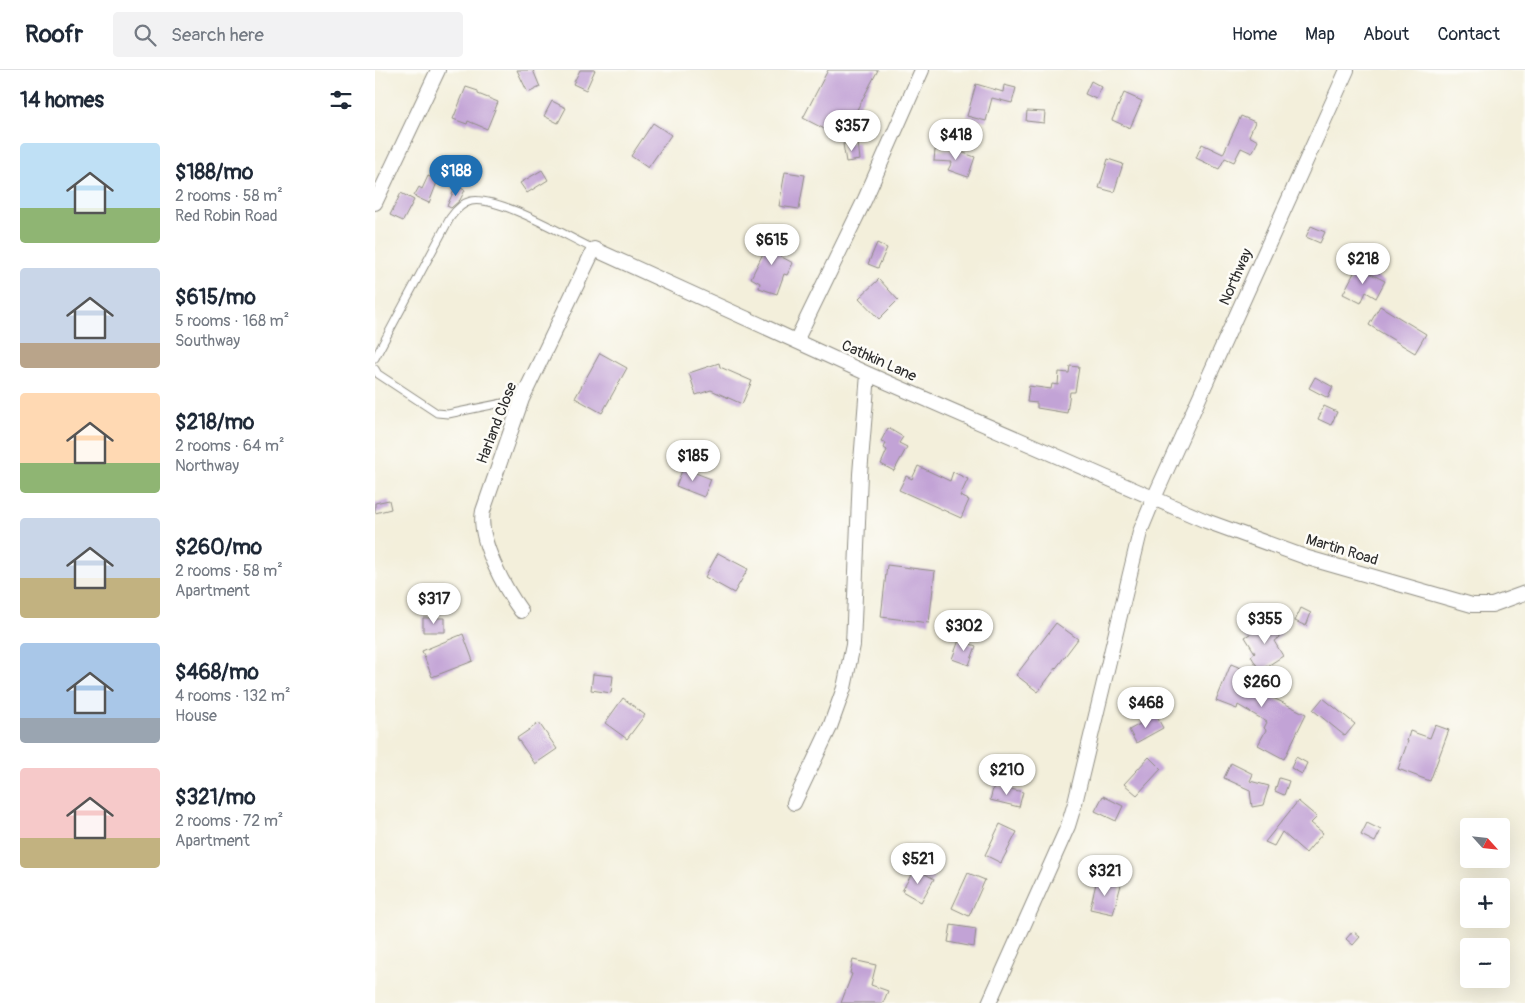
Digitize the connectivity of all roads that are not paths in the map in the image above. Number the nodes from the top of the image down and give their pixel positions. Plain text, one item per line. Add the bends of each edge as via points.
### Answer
1 (438, 70) edge
2 (922, 70) edge
3 (1347, 70) edge
4 (375, 204) edge
5 (594, 249) junction
6 (796, 341) junction
7 (375, 358) edge
8 (375, 369) edge
9 (868, 374) junction
10 (522, 399) junction
11 (1154, 498) junction
12 (1525, 593) edge
13 (521, 611) dead end
14 (794, 803) dead end
15 (989, 1003) edge

1 - 4 street
2 - 6 street via 865,199
3 - 11 street, Northway
5 - 6 street, Cathkin Lane
5 - 7 lane via 498,204 470,201 450,218
5 - 10 street, Harland Close
6 - 9 street, Cathkin Lane
8 - 10 lane via 437,413 448,414
9 - 11 street, Cathkin Lane
9 - 14 street via 853,645 844,688 830,727
10 - 13 street, Harland Close via 481,518 484,537 502,579
11 - 12 street, Martin Road via 1206,521 1309,558 1472,605 1492,605
11 - 15 street, Northway via 1140,532 1068,826

